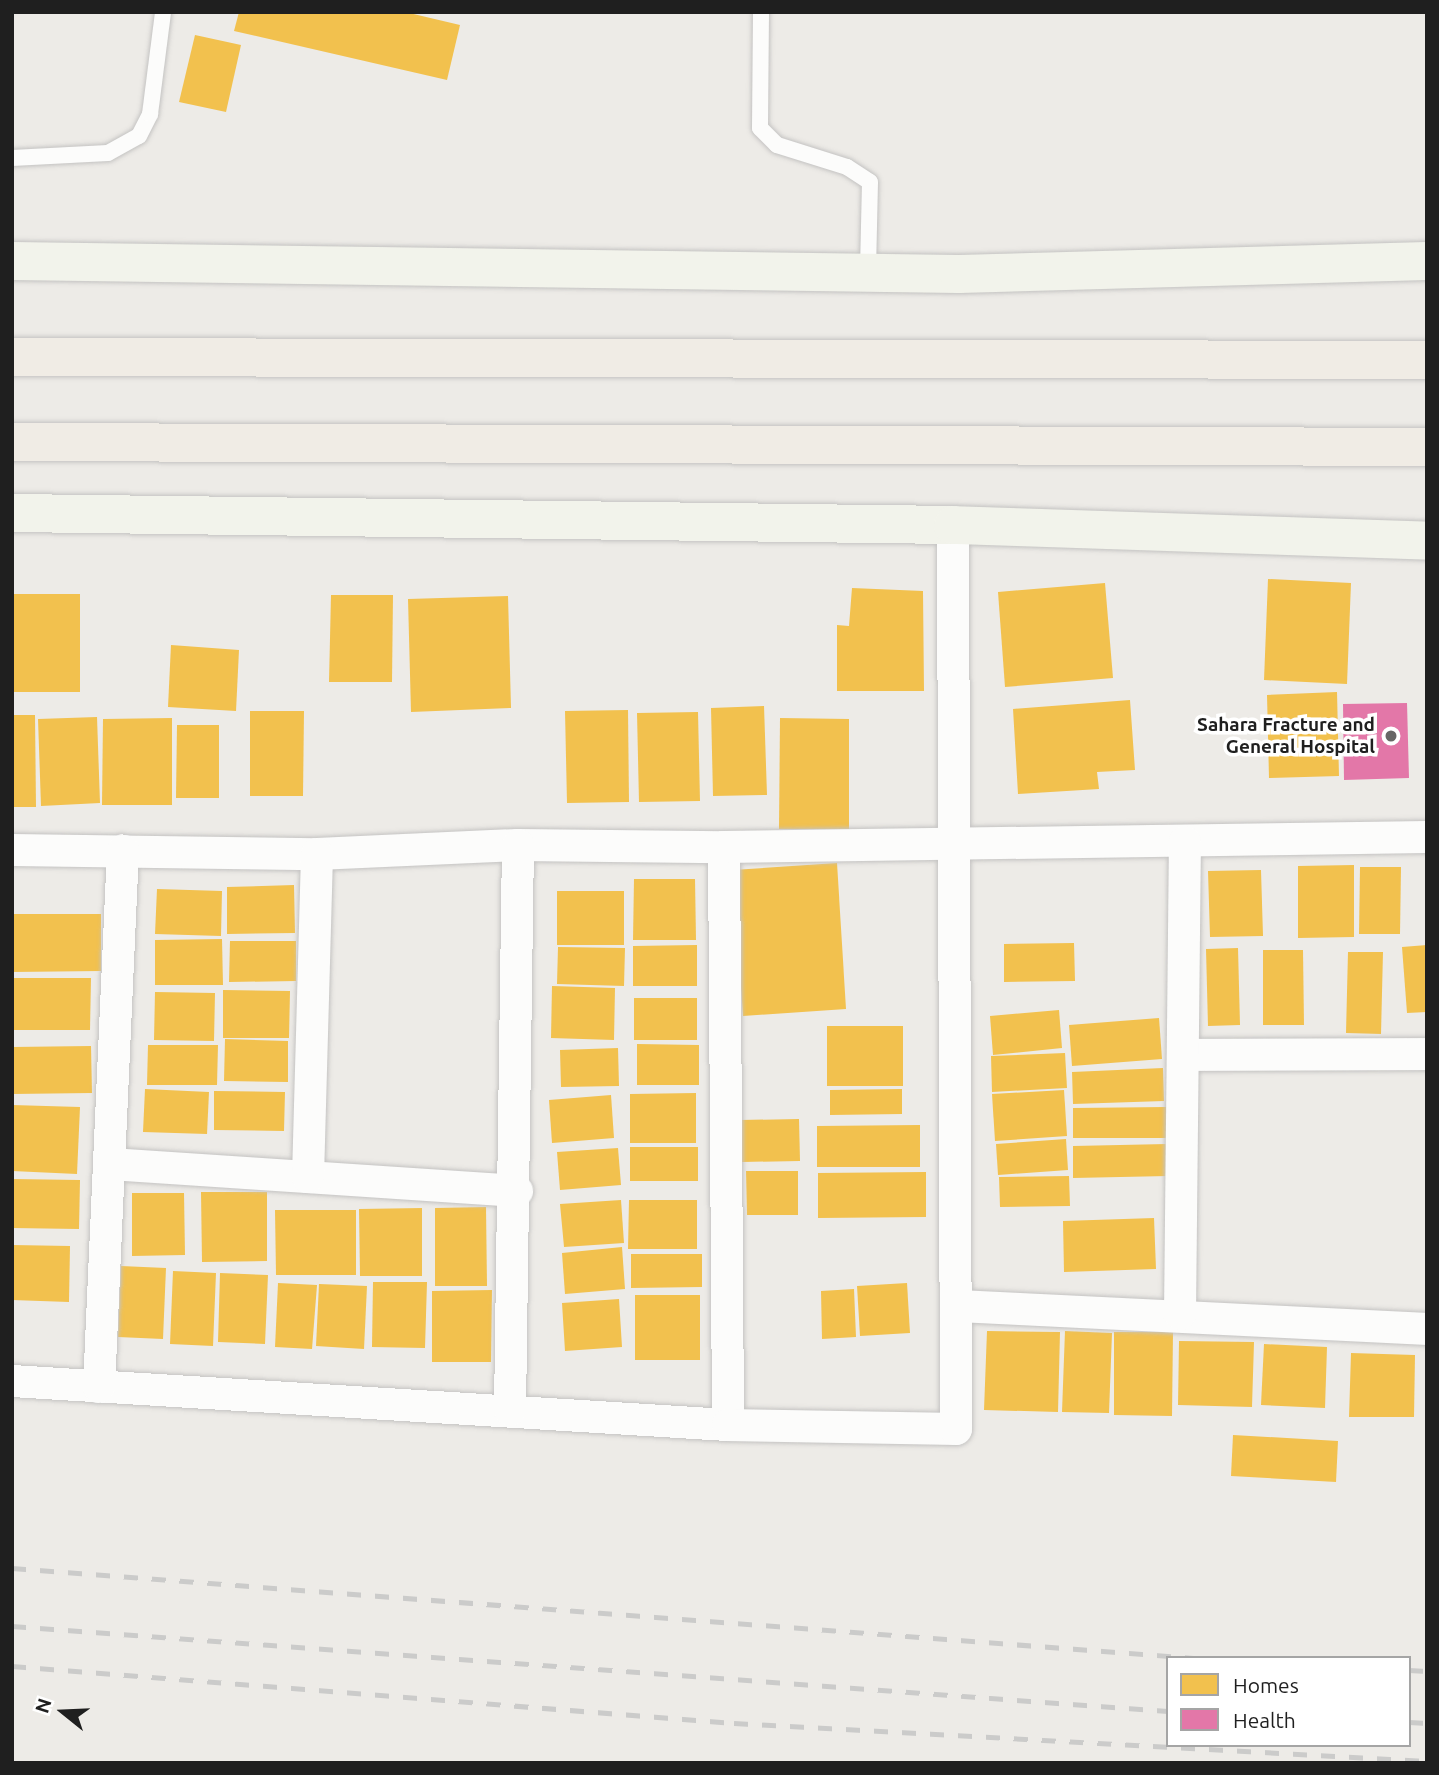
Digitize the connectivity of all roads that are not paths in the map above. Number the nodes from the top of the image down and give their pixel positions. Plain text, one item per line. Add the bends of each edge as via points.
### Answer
1 (163, 12) edge
2 (761, 12) edge
3 (12, 158) edge
4 (12, 261) edge
5 (1427, 261) edge
6 (868, 272) junction
7 (12, 357) edge
8 (1427, 360) edge
9 (12, 442) edge
10 (1427, 447) edge
11 (12, 513) edge
12 (953, 525) junction
13 (1427, 541) edge
14 (1427, 837) edge
15 (954, 841) junction
16 (1185, 842) junction
17 (518, 845) junction
18 (724, 847) junction
19 (12, 850) edge
20 (123, 851) junction
21 (317, 854) junction
22 (1427, 1054) edge
23 (1185, 1055) junction
24 (111, 1164) junction
25 (307, 1177) junction
26 (517, 1191) junction
27 (958, 1306) junction
28 (1181, 1314) junction
29 (1427, 1329) edge
30 (12, 1381) edge
31 (99, 1387) junction
32 (510, 1410) junction
33 (728, 1425) junction

1 - 3 lane via 150,114 139,136 108,152
2 - 6 lane via 760,128 777,145 847,167 870,182
4 - 6 street
5 - 6 street
7 - 8 main road
9 - 10 main road
11 - 12 street
12 - 13 street
12 - 15 street
14 - 16 street
15 - 16 street
15 - 18 street
15 - 27 street
16 - 23 street
17 - 18 street
17 - 21 street
17 - 26 street
18 - 33 street
19 - 20 street
20 - 21 street
20 - 24 street
21 - 25 street
22 - 23 street
23 - 28 street
24 - 25 street
24 - 31 street
25 - 26 street
26 - 32 street
27 - 28 street
27 - 33 street via 956,1429
28 - 29 street
30 - 31 street
31 - 32 street
32 - 33 street

